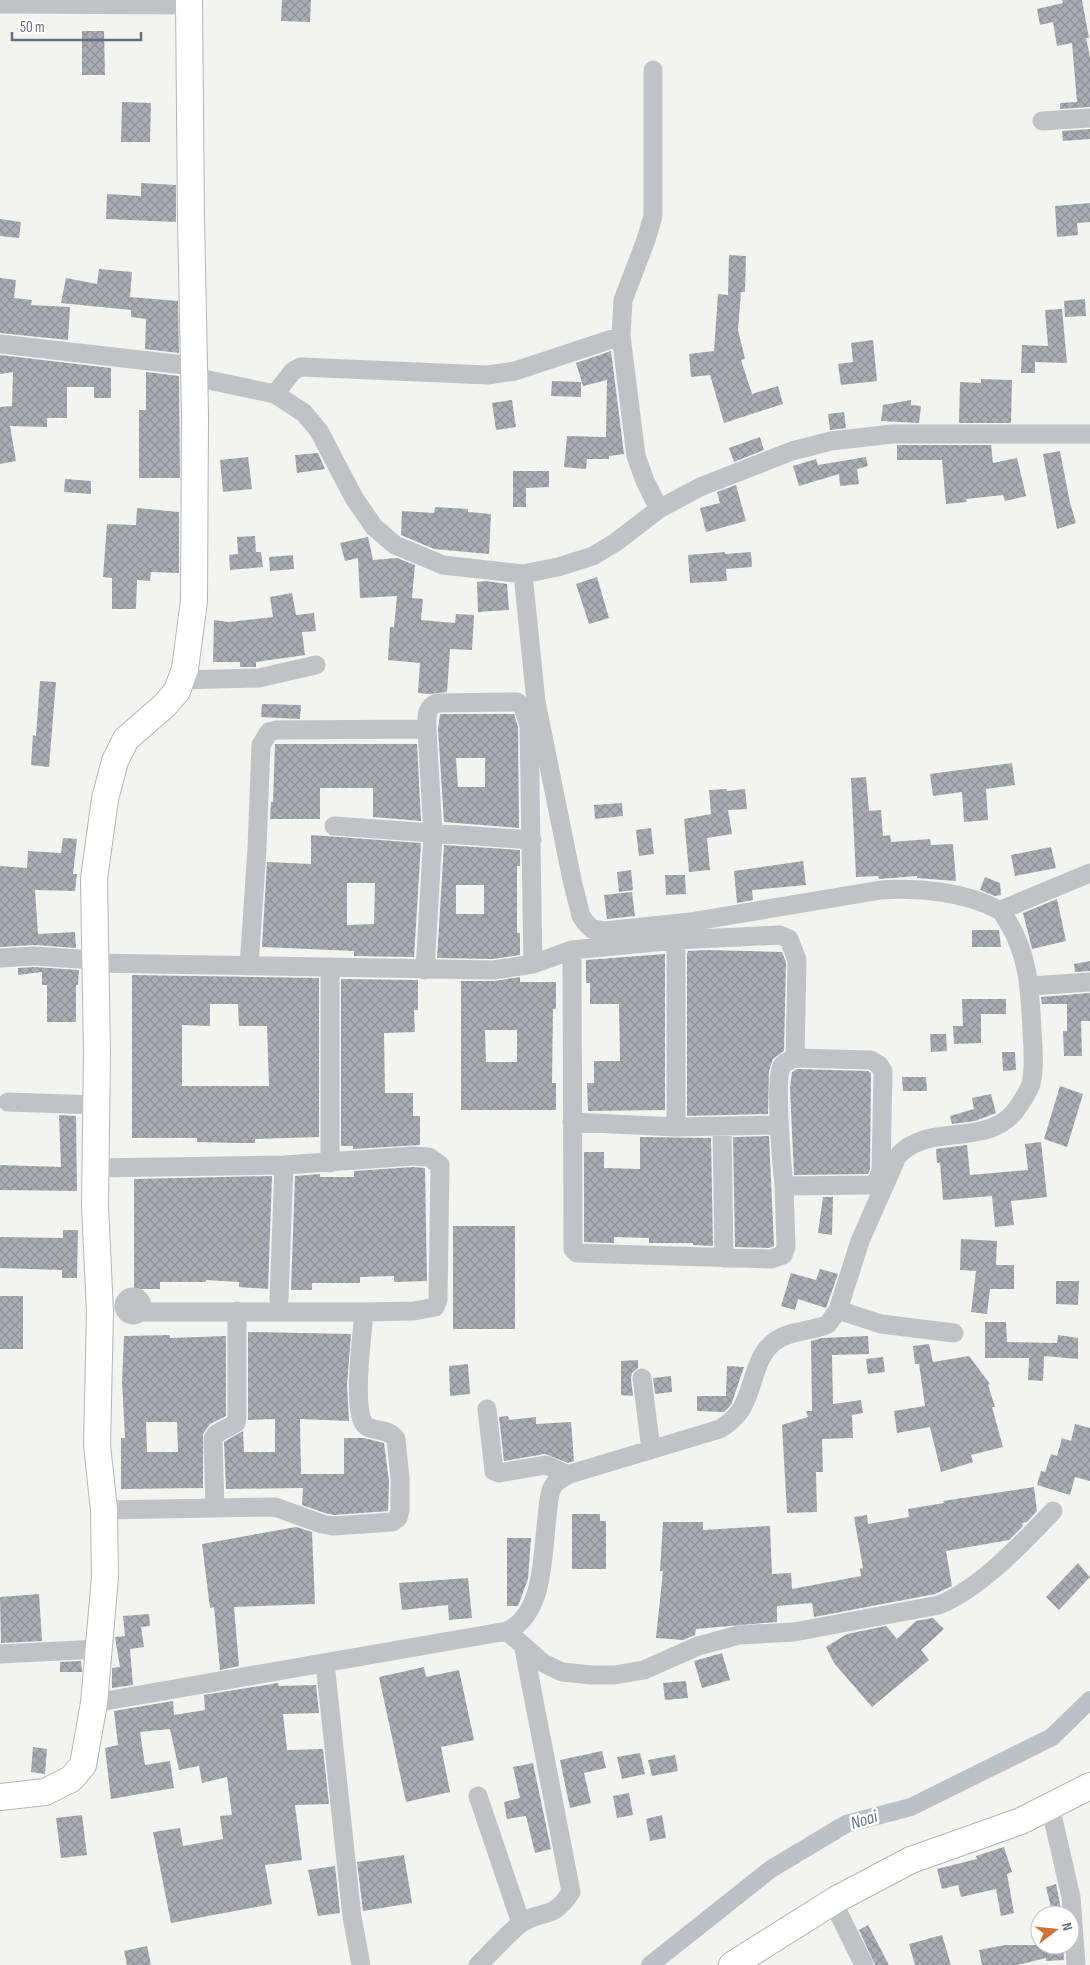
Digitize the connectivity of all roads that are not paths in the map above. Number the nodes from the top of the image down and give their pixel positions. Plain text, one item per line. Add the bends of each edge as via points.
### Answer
1 (189, 2) edge
2 (0, 4) edge
3 (653, 70) dead end
4 (1090, 118) edge
5 (1042, 121) dead end
6 (621, 336) junction
7 (0, 344) edge
8 (193, 372) junction
9 (275, 394) junction
10 (1090, 434) edge
11 (659, 509) junction
12 (523, 574) junction
13 (316, 666) dead end
14 (181, 680) junction
15 (427, 729) junction
16 (334, 826) dead end
17 (432, 834) junction
18 (532, 840) junction
19 (1090, 873) edge
20 (1001, 910) junction
21 (676, 940) junction
22 (572, 950) junction
23 (0, 958) edge
24 (94, 962) junction
25 (533, 964) junction
26 (249, 966) junction
27 (330, 967) junction
28 (426, 970) junction
29 (1090, 982) edge
30 (1030, 986) junction
31 (795, 1058) junction
32 (8, 1102) dead end
33 (96, 1105) junction
34 (572, 1122) junction
35 (779, 1125) junction
36 (676, 1127) junction
37 (722, 1127) junction
38 (330, 1163) junction
39 (284, 1165) junction
40 (96, 1168) junction
41 (784, 1186) junction
42 (724, 1258) junction
43 (279, 1299) junction
44 (99, 1305) junction
45 (134, 1306) junction
46 (430, 1307) junction
47 (237, 1310) junction
48 (838, 1310) junction
49 (364, 1312) junction
50 (954, 1334) dead end
51 (642, 1378) dead end
52 (487, 1408) dead end
53 (651, 1450) junction
54 (568, 1475) junction
55 (214, 1508) junction
56 (104, 1510) junction
57 (1053, 1511) dead end
58 (507, 1631) junction
59 (524, 1648) junction
60 (99, 1649) junction
61 (0, 1654) edge
62 (325, 1663) junction
63 (94, 1703) junction
64 (1090, 1786) edge
65 (478, 1796) dead end
66 (0, 1797) edge
67 (1050, 1806) junction
68 (833, 1902) junction
69 (521, 1923) junction
70 (361, 1965) edge
71 (478, 1965) edge
72 (732, 1965) edge
73 (864, 1965) edge
74 (1076, 1965) edge

1 - 2 street
1 - 8 street
3 - 6 street via 653,216 623,300
4 - 5 street
6 - 9 street via 515,371 488,375 301,367
6 - 11 street via 636,456
7 - 8 street
8 - 9 street
8 - 14 street via 196,415 194,600
9 - 12 street via 304,413 319,431 354,498 374,526 395,545 443,565
10 - 11 street via 892,434 831,441 792,451 700,487
11 - 12 street via 592,556 558,568
12 - 20 street via 536,702 557,816 581,916 592,929 605,932 690,922 909,888 970,899
13 - 14 street via 260,678
14 - 24 street via 165,706 126,739 115,761 104,798 94,879
15 - 17 street
15 - 18 street via 427,711 437,703 517,702 523,707 529,725
15 - 26 street via 269,732 261,745
16 - 17 street
17 - 18 street
17 - 28 street
18 - 25 street
19 - 20 street
20 - 30 street via 1018,937
21 - 22 street
21 - 31 street via 763,934 780,934 789,940 798,960
21 - 36 street
22 - 25 street
22 - 34 street
23 - 24 street via 34,956
24 - 26 street
24 - 33 street
25 - 28 street via 494,970
26 - 27 street
27 - 28 street
27 - 38 street
29 - 30 street
30 - 48 street via 1034,1053 1031,1084 1019,1106 1006,1121 981,1132 927,1139 904,1149 897,1157 860,1241
31 - 35 street via 785,1062 780,1071
31 - 41 street via 871,1060 879,1065 883,1071 881,1170 879,1179 870,1185
32 - 33 street
33 - 40 street
34 - 36 street
34 - 42 street via 573,1249 577,1253
35 - 37 street
35 - 41 street
36 - 37 street
37 - 42 street
38 - 39 street
38 - 46 street via 413,1156 429,1157 440,1165 437,1306
39 - 40 street
39 - 43 street
40 - 44 street
41 - 42 street via 786,1247 783,1256 771,1259
43 - 45 street
43 - 46 street via 415,1300
44 - 45 street
44 - 56 street via 97,1445
45 - 47 street
46 - 49 street via 414,1312
47 - 49 street
47 - 55 street via 238,1417 236,1423 213,1439
48 - 50 street via 881,1324
48 - 53 street via 828,1324 787,1334 773,1342 763,1355 741,1410 731,1422 720,1429
49 - 55 street via 360,1413 368,1428 387,1431 396,1439 400,1479 398,1518 383,1524 333,1526 303,1519 275,1507
51 - 53 street
52 - 54 street via 494,1471 499,1473 546,1465
53 - 54 street
54 - 58 street via 558,1480 549,1496 538,1584 528,1616 519,1626
55 - 56 street
56 - 60 street via 105,1577
57 - 59 street via 969,1589 939,1605 794,1632 739,1635 698,1646 644,1670 614,1675 562,1672
58 - 59 street
58 - 62 street
59 - 69 street via 571,1892 563,1905 551,1913
60 - 61 street
60 - 63 street
62 - 63 street
62 - 70 street via 352,1917
63 - 66 street via 83,1765 71,1779 45,1792
64 - 67 street
65 - 69 street
67 - 68 street via 1021,1821 911,1860
67 - 74 street via 1071,1897
68 - 72 street
68 - 73 street
69 - 71 street

